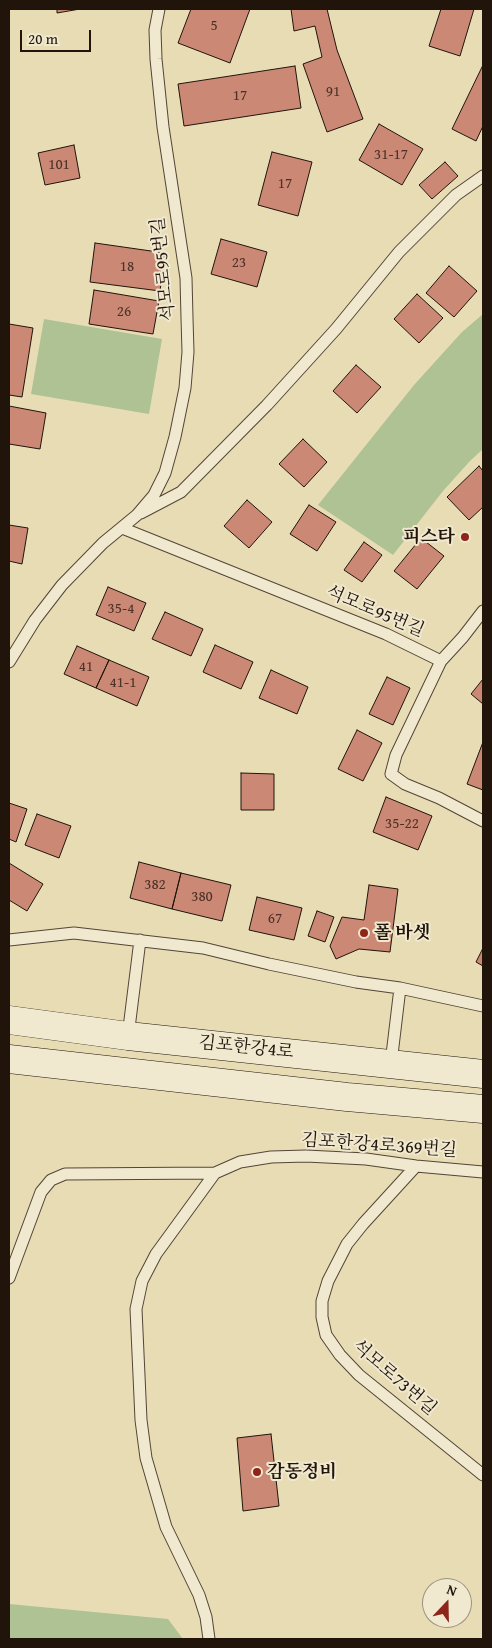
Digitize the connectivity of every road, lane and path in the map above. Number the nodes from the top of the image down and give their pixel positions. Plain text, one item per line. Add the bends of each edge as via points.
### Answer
1 (159, 9) edge
2 (483, 176) edge
3 (137, 515) junction
4 (122, 528) junction
5 (483, 611) edge
6 (441, 661) junction
7 (9, 662) edge
8 (483, 821) edge
9 (9, 940) edge
10 (140, 940) junction
11 (400, 988) junction
12 (483, 1006) edge
13 (9, 1020) edge
14 (128, 1036) junction
15 (9, 1059) edge
16 (391, 1063) junction
17 (483, 1074) edge
18 (483, 1109) edge
19 (416, 1166) junction
20 (483, 1172) edge
21 (215, 1173) junction
22 (9, 1278) edge
23 (483, 1474) edge
24 (209, 1639) edge

1 - 3 lane, 석모로95번길 via 155,30 156,59 186,278 188,352 185,388 165,473 154,495
2 - 3 lane, 석모로95번길 via 456,195 399,252 336,329 181,492
3 - 4 lane, 석모로95번길
4 - 6 lane, 석모로95번길 via 386,634
4 - 7 lane, 석모로95번길 via 62,585
5 - 6 lane
6 - 8 lane via 396,756 391,774 405,784
9 - 10 lane via 74,933
10 - 11 lane via 203,948 308,972
10 - 14 lane
11 - 12 lane
11 - 16 lane
13 - 14 street, 김포한강4로
14 - 16 street, 김포한강4로
15 - 18 street, 김포한강4로
16 - 17 street, 김포한강4로
19 - 20 lane, 김포한강4로369번길
19 - 21 lane, 김포한강4로369번길 via 366,1159 271,1157 240,1162
19 - 23 lane, 석모로73번길 via 347,1244 328,1280 322,1301 322,1317 326,1335 359,1375
21 - 22 lane, 김포한강4로369번길 via 65,1174 51,1180 41,1192
21 - 24 lane via 156,1254 142,1281 136,1309 146,1458 166,1527 199,1595

